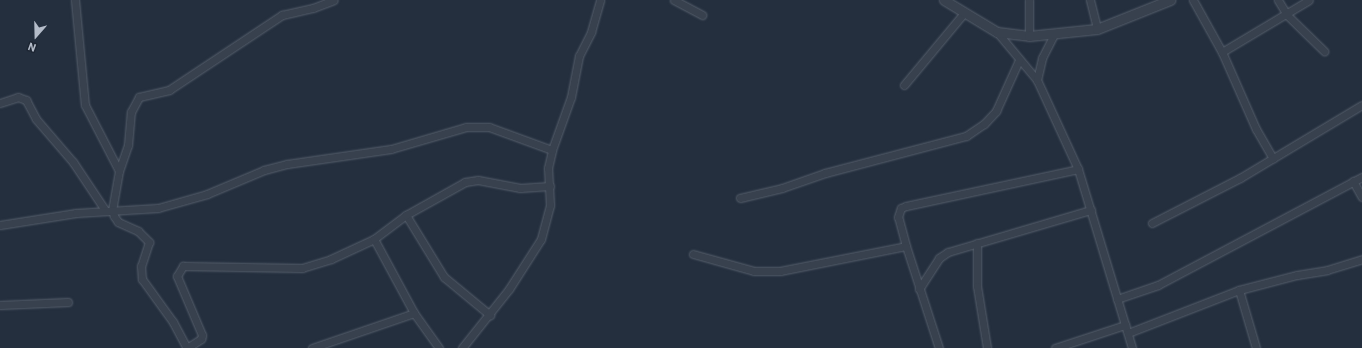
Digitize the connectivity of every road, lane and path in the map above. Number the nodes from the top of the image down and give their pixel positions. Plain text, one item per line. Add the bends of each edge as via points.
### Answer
1 (75, 0) edge
2 (334, 0) edge
3 (600, 0) edge
4 (674, 0) edge
5 (944, 0) edge
6 (1029, 0) edge
7 (1090, 0) edge
8 (1170, 0) edge
9 (1193, 0) edge
10 (1278, 0) edge
11 (1309, 0) edge
12 (964, 13) junction
13 (702, 14) dead end
14 (1288, 15) junction
15 (1097, 29) junction
16 (997, 32) junction
17 (1029, 36) junction
18 (1053, 36) junction
19 (1324, 51) dead end
20 (1222, 52) junction
21 (1019, 60) junction
22 (1037, 80) junction
23 (904, 85) dead end
24 (0, 102) edge
25 (1362, 105) edge
26 (552, 150) junction
27 (1273, 158) junction
28 (1078, 169) junction
29 (119, 171) junction
30 (1362, 177) edge
31 (1353, 180) junction
32 (550, 186) junction
33 (1362, 197) edge
34 (740, 198) dead end
35 (108, 210) junction
36 (1091, 210) junction
37 (406, 215) junction
38 (1152, 223) dead end
39 (0, 225) edge
40 (374, 240) junction
41 (977, 243) junction
42 (906, 246) junction
43 (693, 254) dead end
44 (1362, 259) edge
45 (919, 289) junction
46 (1239, 290) junction
47 (1117, 299) junction
48 (68, 302) dead end
49 (0, 305) edge
50 (414, 313) junction
51 (490, 315) junction
52 (1125, 325) junction
53 (1128, 333) junction
54 (187, 348) edge
55 (312, 348) edge
56 (438, 348) edge
57 (462, 348) edge
58 (936, 348) edge
59 (986, 348) edge
60 (1055, 348) edge
61 (1132, 348) edge
62 (1256, 348) edge

1 - 29 street via 85,105
2 - 29 street via 282,15 169,90 139,97 131,112 128,145
3 - 26 street via 591,32 579,56 571,97
4 - 13 street
5 - 12 street
6 - 17 street
7 - 15 street
8 - 15 street
9 - 20 street
10 - 14 street
11 - 14 street
12 - 16 street
12 - 23 street
14 - 19 street
14 - 20 street
15 - 18 street
16 - 17 street
16 - 21 street
17 - 18 street
18 - 22 street via 1042,58
20 - 27 street via 1256,129
21 - 22 street
21 - 34 street via 996,111 984,124 966,136
22 - 28 street
24 - 35 street via 18,97 26,100 36,119 73,162
25 - 27 street
26 - 32 street via 548,168
26 - 35 street via 489,127 466,126 391,149 287,164 264,170 207,194 158,208
27 - 38 street
28 - 36 street
28 - 42 street via 900,208 898,217
29 - 35 street
30 - 31 street
31 - 33 street
31 - 47 street via 1158,285
32 - 37 street via 520,188 478,180 465,182
32 - 51 street via 546,225 541,239
35 - 39 street
35 - 54 street via 118,222 138,231 148,242 141,266 142,279 173,322
36 - 41 street
36 - 47 street
37 - 40 street
37 - 51 street via 444,277
40 - 50 street
40 - 54 street via 331,259 302,268 183,266 177,276 202,335 201,339
41 - 45 street via 948,252 939,258
41 - 59 street via 977,286
42 - 43 street via 780,271 754,271
42 - 45 street
44 - 46 street via 1327,270
45 - 58 street
46 - 53 street
46 - 62 street
47 - 52 street
48 - 49 street
50 - 55 street
50 - 56 street
51 - 57 street
52 - 53 street
52 - 60 street
53 - 61 street

